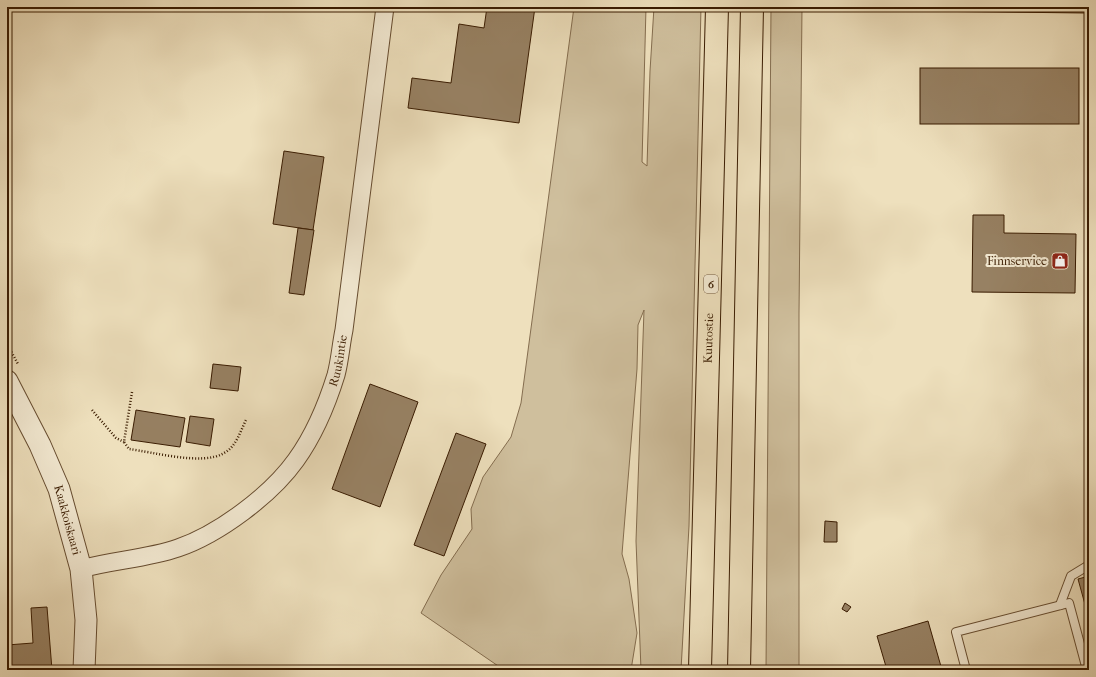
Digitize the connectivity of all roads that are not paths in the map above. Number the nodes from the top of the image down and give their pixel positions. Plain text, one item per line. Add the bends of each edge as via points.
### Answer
1 (385, 7) edge
2 (717, 7) edge
3 (752, 7) edge
4 (7, 381) edge
5 (744, 467) junction
6 (1089, 565) edge
7 (81, 569) junction
8 (1060, 605) junction
9 (84, 670) edge
10 (699, 670) edge
11 (739, 670) edge
12 (747, 670) edge
13 (966, 670) edge
14 (1087, 670) edge

1 - 7 street, Ruukintie via 344,330 336,374 319,420 296,460 264,494 222,527 179,548 138,559
2 - 10 highway, Kuutostie / 6
3 - 5 highway
4 - 7 street, Kaakkoiskaari via 59,489
5 - 11 highway
5 - 12 highway
6 - 8 lane via 1071,576
7 - 9 street, Kaakkoiskaari via 86,620
8 - 13 lane via 956,632
8 - 14 lane via 1069,603

